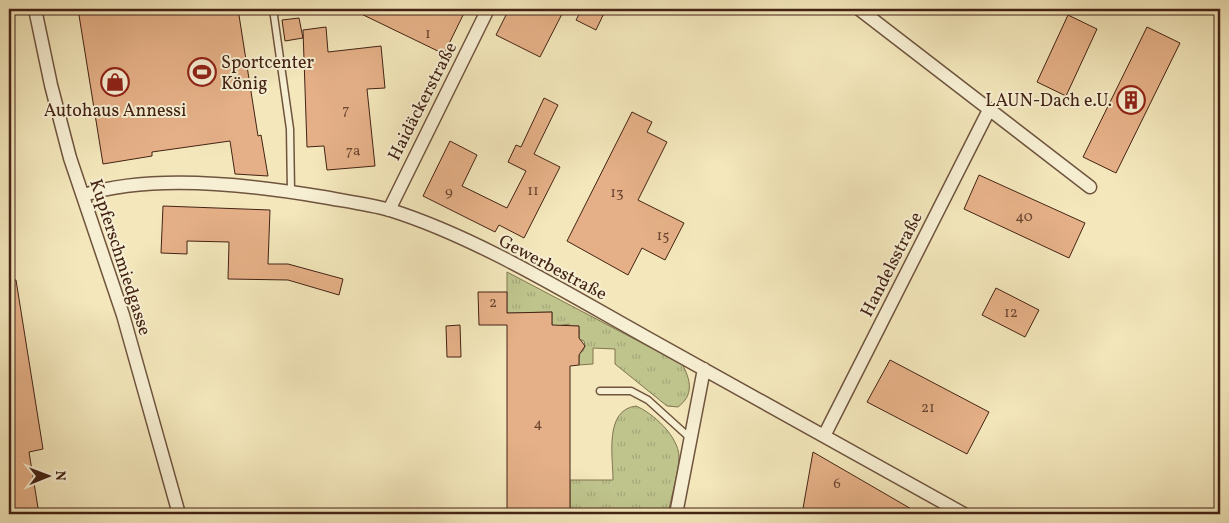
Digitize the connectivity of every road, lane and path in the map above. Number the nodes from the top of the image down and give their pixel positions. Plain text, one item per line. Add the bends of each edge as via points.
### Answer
1 (35, 9) edge
2 (273, 9) edge
3 (488, 9) edge
4 (859, 9) edge
5 (989, 110) junction
6 (1090, 186) dead end
7 (291, 192) junction
8 (84, 195) junction
9 (389, 210) junction
10 (704, 369) junction
11 (600, 391) dead end
12 (824, 434) junction
13 (690, 438) junction
14 (179, 514) edge
15 (676, 514) edge
16 (964, 514) edge

1 - 8 street, Kupferschmiedgasse via 70,158
2 - 7 lane via 290,129
3 - 9 street, Haidäckerstraße
4 - 5 street
5 - 6 street
5 - 12 street, Handelsstraße
7 - 8 street, Gewerbestraße via 201,184 105,189
7 - 9 street, Gewerbestraße
8 - 14 street, Kupferschmiedgasse via 123,314
9 - 10 street, Gewerbestraße via 478,247
10 - 12 street, Gewerbestraße
10 - 13 street
11 - 13 lane via 631,391 640,395
12 - 16 street, Gewerbestraße
13 - 15 street

